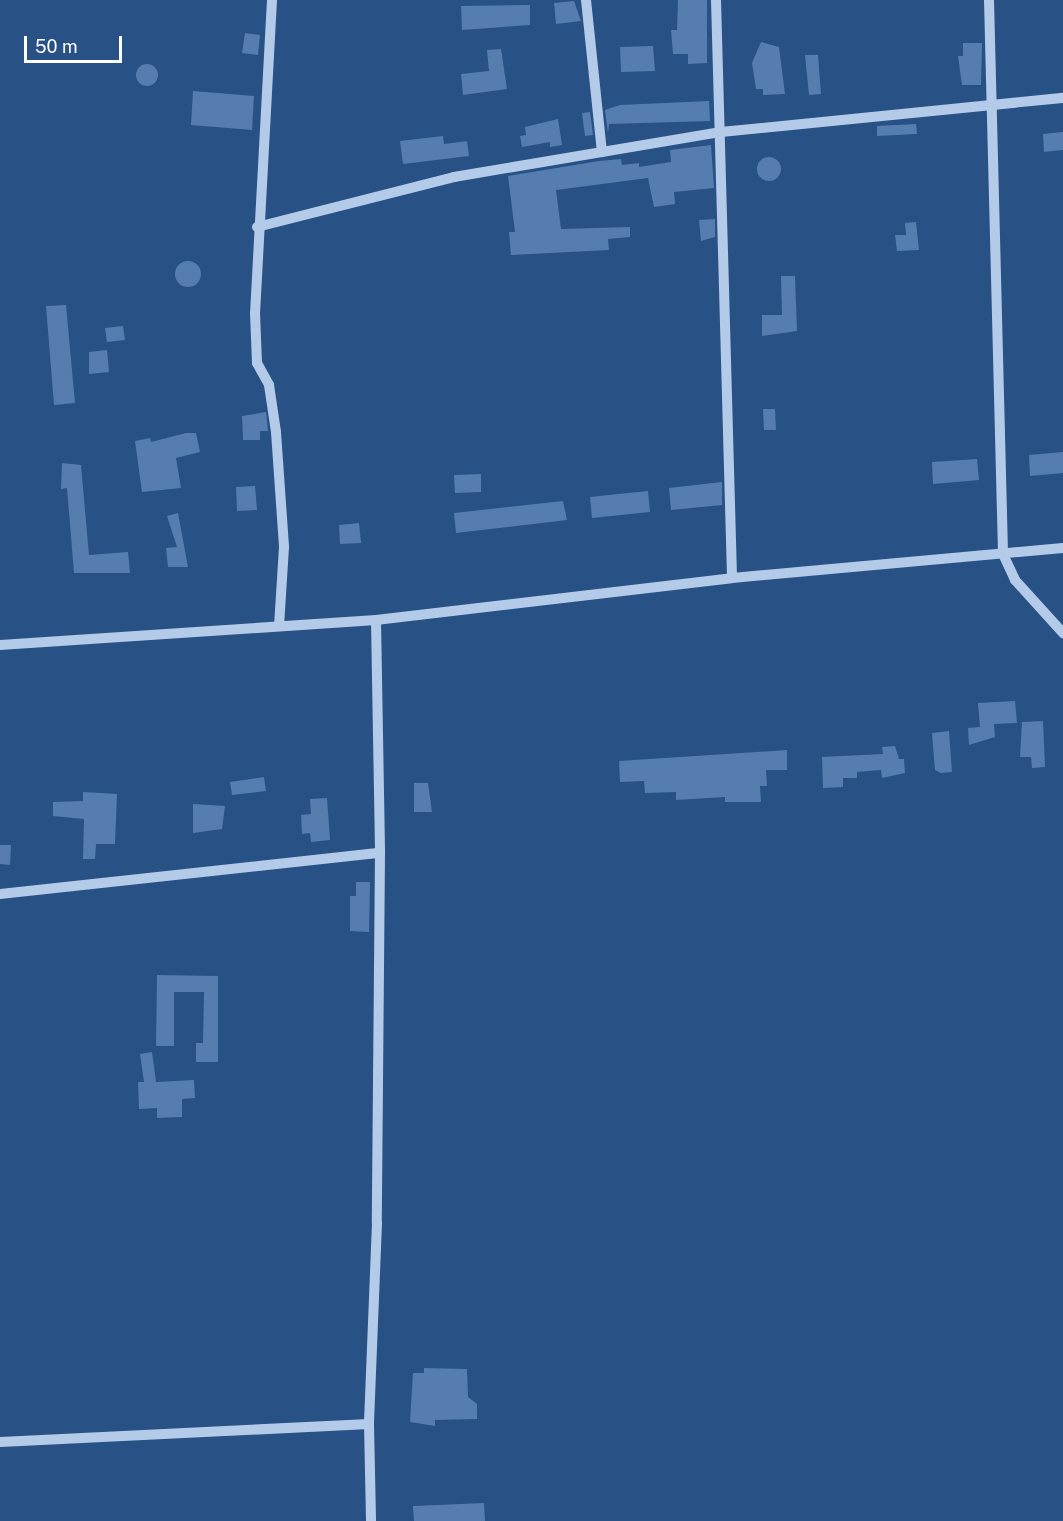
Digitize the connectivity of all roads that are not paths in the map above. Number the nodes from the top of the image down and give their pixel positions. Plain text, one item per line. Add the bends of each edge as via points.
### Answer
1 (272, 0) edge
2 (586, 0) edge
3 (716, 0) edge
4 (989, 0) edge
5 (1063, 98) edge
6 (991, 106) junction
7 (721, 132) junction
8 (602, 152) junction
9 (257, 227) junction
10 (1063, 548) edge
11 (1003, 554) junction
12 (732, 578) junction
13 (376, 620) junction
14 (279, 626) junction
15 (1063, 633) edge
16 (0, 645) edge
17 (380, 853) junction
18 (0, 894) edge
19 (369, 1424) junction
20 (0, 1442) edge
21 (371, 1521) edge

1 - 9 street
2 - 8 street
3 - 7 street
4 - 6 street
5 - 6 street
6 - 7 street
6 - 11 street
7 - 8 street
7 - 12 street
8 - 9 street via 411,186
9 - 14 street via 257,363 269,385 283,527
10 - 11 street
11 - 12 street
11 - 15 street via 1016,580
12 - 13 street
13 - 14 street
13 - 17 street
14 - 16 street
17 - 18 street
17 - 19 street via 377,1223
19 - 20 street
19 - 21 street

